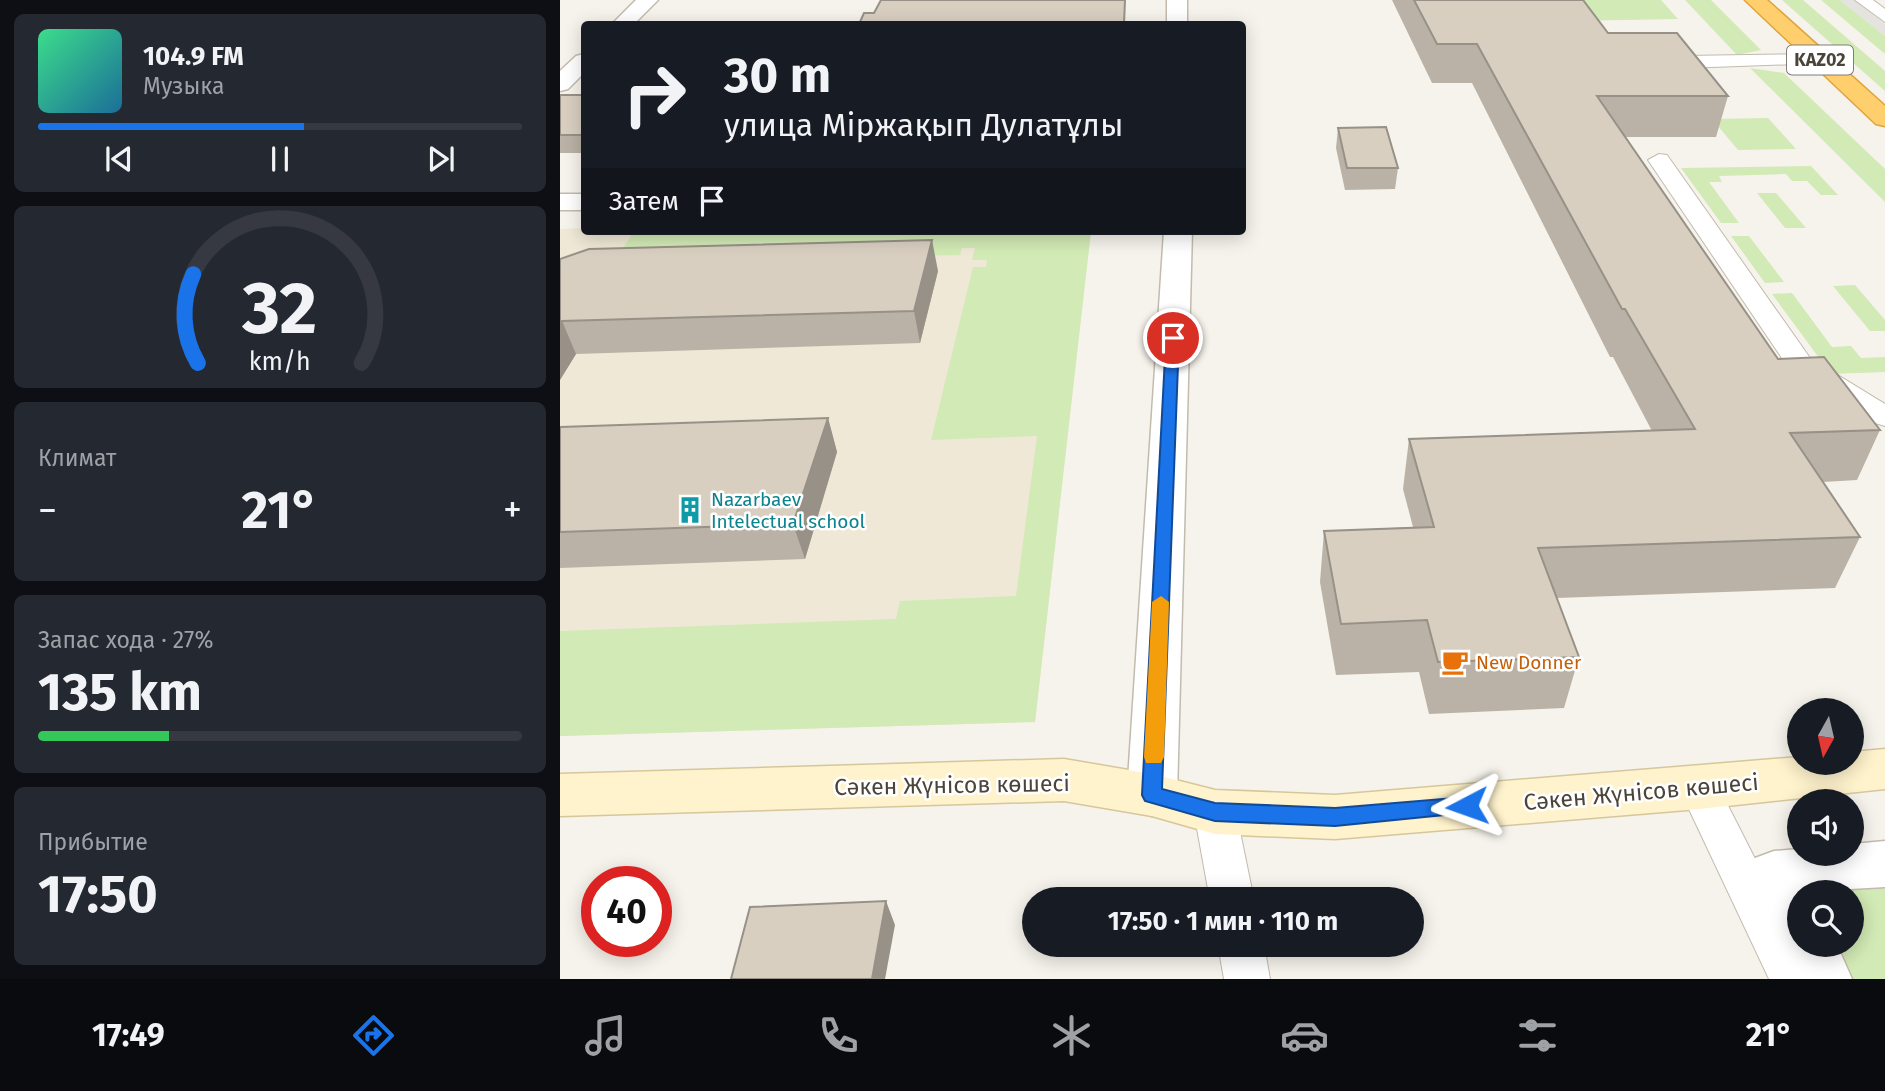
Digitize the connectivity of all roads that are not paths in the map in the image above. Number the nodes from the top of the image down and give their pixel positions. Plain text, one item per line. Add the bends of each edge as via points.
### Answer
1 (648, 0) edge
2 (1177, 0) edge
3 (1755, 0) edge
4 (1863, 0) edge
5 (1885, 17) edge
6 (625, 21) edge
7 (1177, 21) edge
8 (1820, 59) junction
9 (1684, 62) edge
10 (581, 66) edge
11 (564, 95) edge
12 (1881, 112) edge
13 (1659, 160) dead end
14 (560, 202) edge
15 (581, 202) edge
16 (1178, 235) edge
17 (1885, 417) edge
18 (1885, 769) edge
19 (1699, 788) junction
20 (560, 795) edge
21 (1152, 795) junction
22 (1215, 812) junction
23 (1885, 864) edge
24 (1229, 887) edge
25 (1787, 902) edge
26 (1243, 957) edge
27 (1800, 972) edge
28 (1247, 979) edge

1 - 6 street
2 - 7 street
3 - 8 highway, KАZ02
4 - 5 lane
8 - 9 lane
8 - 12 highway, KАZ02
10 - 11 street
13 - 17 lane via 1800,364
14 - 15 street
16 - 21 street
18 - 19 street, Сәкен Жүнісов көшесі
19 - 22 street, Сәкен Жүнісов көшесі via 1335,817
19 - 27 lane
20 - 21 street, Сәкен Жүнісов көшесі via 1064,780
21 - 22 street, Сәкен Жүнісов көшесі
22 - 24 lane
23 - 25 street via 1774,875
26 - 28 lane

